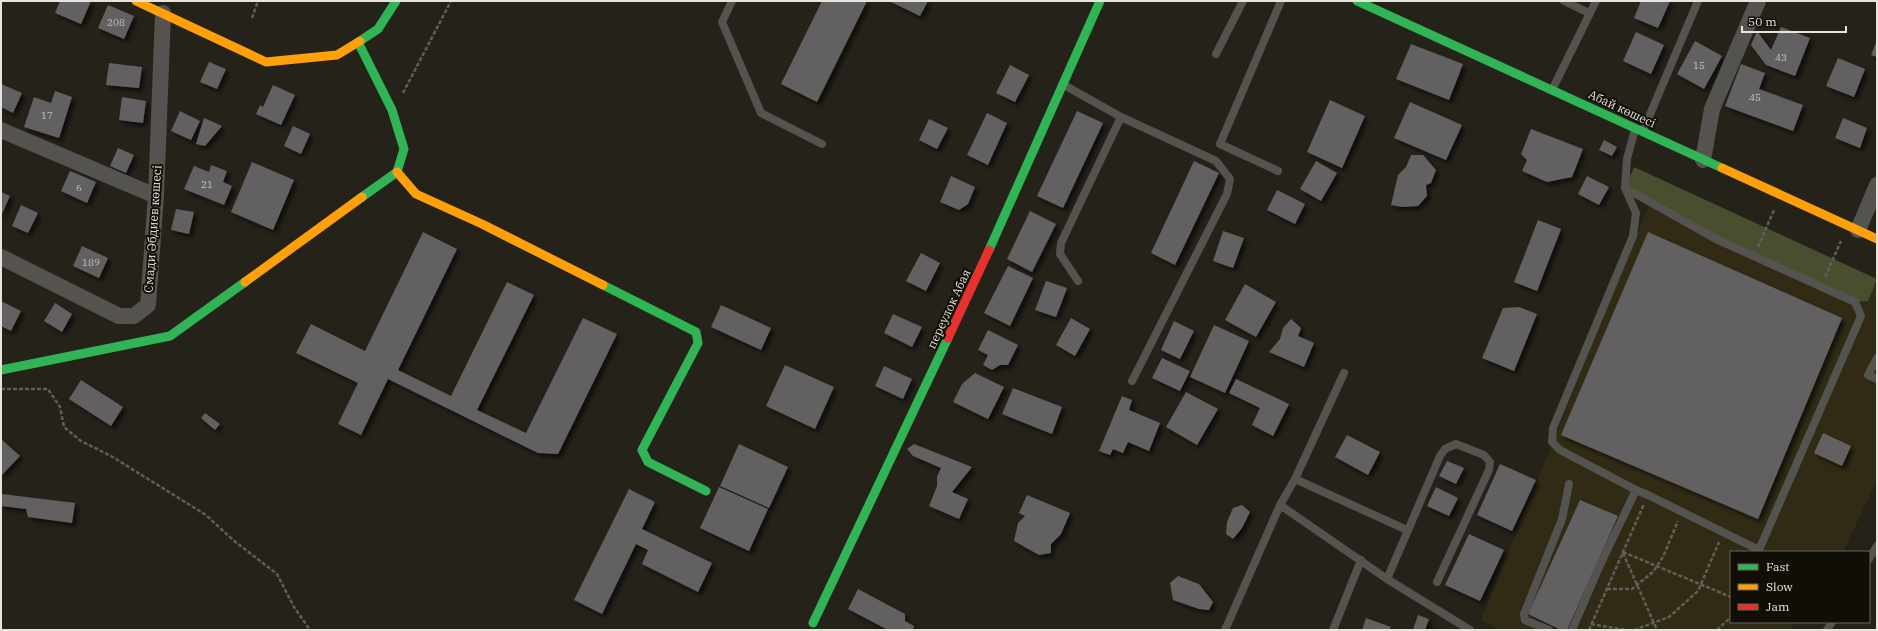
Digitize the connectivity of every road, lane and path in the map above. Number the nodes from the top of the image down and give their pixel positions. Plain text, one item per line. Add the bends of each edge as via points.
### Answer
1 (136, 1) edge
2 (258, 1) edge
3 (396, 1) edge
4 (451, 1) edge
5 (732, 1) edge
6 (1100, 1) edge
7 (1243, 1) edge
8 (1281, 1) edge
9 (1357, 1) edge
10 (1564, 1) edge
11 (1596, 1) edge
12 (1698, 1) edge
13 (1758, 1) edge
14 (163, 13) junction
15 (1589, 14) junction
16 (252, 18) dead end
17 (358, 42) junction
18 (1216, 54) dead end
19 (1063, 85) junction
20 (1552, 90) junction
21 (392, 110) junction
22 (1121, 117) junction
23 (1, 130) edge
24 (1639, 130) junction
25 (822, 144) dead end
26 (1703, 160) junction
27 (1278, 171) dead end
28 (397, 172) junction
29 (1877, 185) edge
30 (1625, 188) junction
31 (1781, 195) junction
32 (156, 196) junction
33 (1853, 228) junction
34 (1877, 239) edge
35 (1755, 255) junction
36 (1, 257) edge
37 (1078, 281) dead end
38 (1820, 286) junction
39 (1877, 358) edge
40 (1, 370) edge
41 (1344, 373) dead end
42 (1877, 379) edge
43 (1132, 381) dead end
44 (1, 389) edge
45 (1295, 479) junction
46 (1569, 484) dead end
47 (1636, 490) junction
48 (706, 491) dead end
49 (1648, 494) junction
50 (1280, 505) junction
51 (1682, 512) junction
52 (1407, 530) junction
53 (1723, 532) junction
54 (1877, 546) edge
55 (1623, 552) junction
56 (1870, 558) edge
57 (1361, 560) junction
58 (1657, 566) junction
59 (1387, 579) junction
60 (1437, 582) dead end
61 (1701, 584) junction
62 (1637, 585) junction
63 (1607, 589) junction
64 (1730, 597) edge
65 (1730, 618) edge
66 (1654, 623) junction
67 (813, 624) dead end
68 (1592, 624) junction
69 (310, 630) edge
70 (1225, 630) edge
71 (1333, 630) edge
72 (1470, 630) edge
73 (1549, 630) edge
74 (1572, 630) edge
75 (1589, 630) edge
76 (1626, 630) edge
77 (1634, 630) edge
78 (1657, 630) edge
79 (1717, 630) edge

1 - 14 street
2 - 16 path
3 - 17 street via 378,29
4 - 21 path via 407,88
5 - 25 lane via 722,22 762,113
6 - 19 street, переулок Абая
7 - 18 lane
8 - 27 lane via 1220,144
9 - 20 street, Абай көшесі
10 - 15 lane
11 - 15 lane
12 - 24 lane
13 - 26 street via 1712,109
14 - 17 street via 266,62 337,55
14 - 32 street, Смади Әбдиев көшесі
15 - 20 lane
17 - 21 street
19 - 22 lane
19 - 67 street, переулок Абая via 979,273
20 - 24 street, Абай көшесі
21 - 28 street via 404,149
22 - 37 lane via 1061,243 1060,254
22 - 43 lane via 1216,161 1230,179 1227,194
23 - 32 street
24 - 26 street, Абай көшесі
24 - 30 lane via 1627,159
26 - 31 street, Абай көшесі
28 - 40 street via 170,336
28 - 48 street via 416,194 482,224 696,332 698,343 642,450 648,462
29 - 33 street
30 - 35 lane via 1716,238
30 - 47 lane via 1636,213 1633,236 1553,428 1552,442 1560,450
31 - 33 street, Абай көшесі
31 - 35 path
32 - 36 street, Смади Әбдиев көшесі via 148,305 134,316 119,316
33 - 34 street, Абай көшесі
33 - 38 path
35 - 38 lane
38 - 53 lane via 1855,302 1861,316 1759,550
39 - 42 lane via 1868,375
41 - 45 lane
44 - 69 path via 48,389 60,407 64,427 81,441 111,456 206,515 277,574 294,607
45 - 50 lane
45 - 52 lane
46 - 73 lane via 1562,519 1524,614 1525,620
47 - 49 lane
47 - 74 lane
49 - 51 lane
49 - 55 path
50 - 57 lane
50 - 70 lane
51 - 53 lane
51 - 58 path
52 - 59 lane
52 - 60 lane via 1445,449 1456,444 1484,455 1490,462 1489,470
53 - 61 path
54 - 56 lane
55 - 58 path
55 - 62 path
55 - 63 path
57 - 59 lane
57 - 71 lane
58 - 61 path
58 - 62 path
59 - 72 lane
61 - 64 path
61 - 66 path via 1698,591 1669,617
62 - 63 path via 1632,589
62 - 66 path
63 - 68 path
65 - 79 path
66 - 77 path
66 - 78 path
68 - 75 path
68 - 76 path

